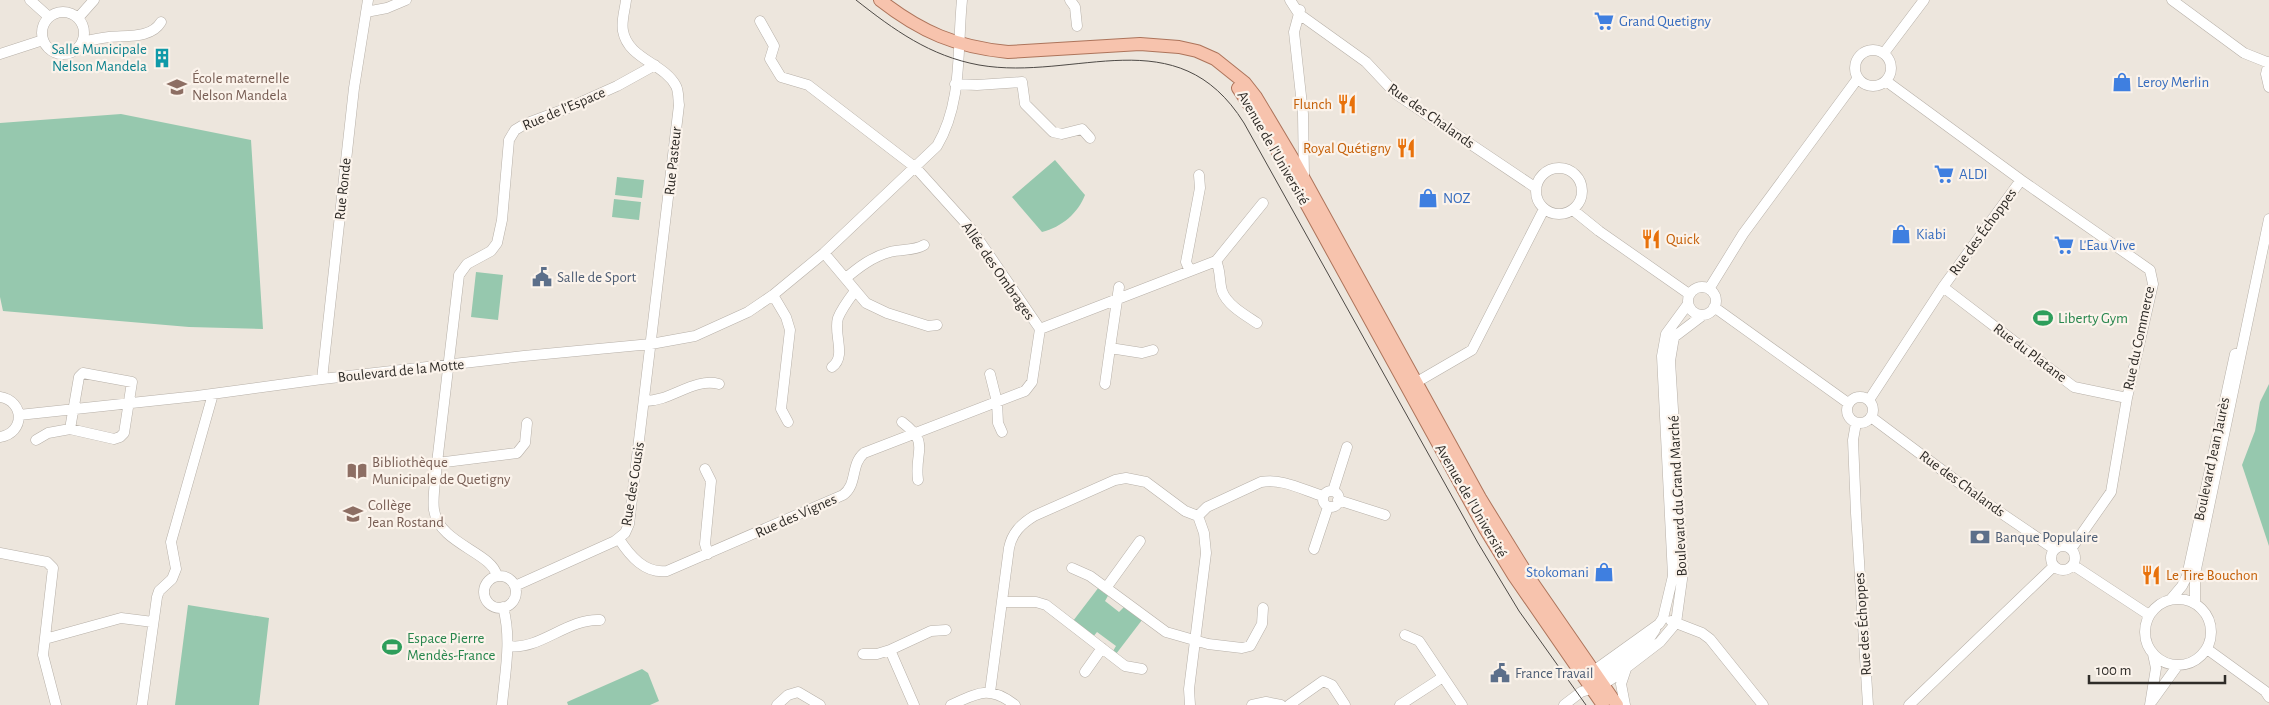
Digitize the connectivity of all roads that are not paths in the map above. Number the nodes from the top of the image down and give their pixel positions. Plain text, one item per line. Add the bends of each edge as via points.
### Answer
1 (30, 0) edge
2 (94, 0) edge
3 (368, 0) edge
4 (406, 0) edge
5 (626, 0) edge
6 (880, 0) edge
7 (962, 0) edge
8 (1070, 0) edge
9 (1290, 0) edge
10 (1924, 0) edge
11 (2172, 0) edge
12 (1298, 8) edge
13 (366, 12) junction
14 (49, 17) junction
15 (78, 18) junction
16 (760, 21) dead end
17 (161, 22) dead end
18 (1077, 26) dead end
19 (43, 40) junction
20 (82, 42) junction
21 (961, 45) junction
22 (1179, 47) junction
23 (1884, 53) junction
24 (0, 54) edge
25 (2269, 63) edge
26 (655, 65) junction
27 (1858, 78) junction
28 (1886, 81) junction
29 (956, 84) junction
30 (2269, 87) edge
31 (1443, 125) junction
32 (1090, 138) dead end
33 (916, 168) junction
34 (1199, 175) dead end
35 (1304, 178) junction
36 (2021, 180) junction
37 (1537, 187) junction
38 (1263, 203) dead end
39 (1544, 210) junction
40 (1574, 210) junction
41 (2269, 220) edge
42 (924, 244) dead end
43 (824, 253) junction
44 (1216, 261) junction
45 (1190, 271) junction
46 (846, 278) junction
47 (1119, 287) dead end
48 (1943, 287) junction
49 (1709, 289) junction
50 (855, 290) junction
51 (774, 295) junction
52 (1689, 299) junction
53 (1118, 300) junction
54 (1714, 307) junction
55 (1703, 315) junction
56 (2250, 316) junction
57 (1257, 324) dead end
58 (937, 325) dead end
59 (1040, 329) junction
60 (651, 344) junction
61 (1110, 348) junction
62 (1153, 350) dead end
63 (449, 366) junction
64 (832, 367) dead end
65 (990, 374) dead end
66 (322, 379) junction
67 (719, 384) dead end
68 (1105, 384) dead end
69 (1411, 385) junction
70 (213, 394) junction
71 (0, 397) edge
72 (2127, 398) junction
73 (1869, 400) junction
74 (644, 401) junction
75 (997, 402) junction
76 (130, 403) junction
77 (1848, 403) junction
78 (72, 409) junction
79 (19, 415) junction
80 (1871, 417) junction
81 (788, 422) dead end
82 (902, 422) dead end
83 (527, 423) dead end
84 (1856, 423) junction
85 (70, 429) junction
86 (1002, 432) dead end
87 (916, 433) junction
88 (0, 436) edge
89 (36, 440) dead end
90 (1347, 447) dead end
91 (437, 463) junction
92 (705, 469) dead end
93 (918, 480) dead end
94 (1323, 496) junction
95 (1336, 496) junction
96 (1328, 507) junction
97 (1385, 515) dead end
98 (1198, 516) junction
99 (619, 539) junction
100 (1140, 541) dead end
101 (1314, 549) dead end
102 (2054, 549) junction
103 (2071, 549) junction
104 (0, 553) edge
105 (708, 554) junction
106 (2072, 565) junction
107 (2054, 566) junction
108 (1072, 568) dead end
109 (497, 576) junction
110 (515, 586) junction
111 (1106, 588) junction
112 (2171, 599) junction
113 (1002, 602) junction
114 (2195, 602) junction
115 (503, 607) junction
116 (1263, 608) dead end
117 (2149, 614) junction
118 (600, 620) dead end
119 (1661, 621) junction
120 (153, 622) junction
121 (1676, 623) junction
122 (946, 630) dead end
123 (1405, 635) dead end
124 (45, 639) junction
125 (1196, 639) junction
126 (508, 646) junction
127 (1102, 648) junction
128 (2207, 649) junction
129 (890, 650) junction
130 (863, 654) dead end
131 (2153, 654) junction
132 (2178, 665) junction
133 (1142, 669) dead end
134 (1626, 669) junction
135 (1085, 672) dead end
136 (1443, 676) junction
137 (1595, 687) edge
138 (990, 692) junction
139 (2269, 697) edge
140 (56, 705) edge
141 (142, 705) edge
142 (502, 705) edge
143 (777, 705) edge
144 (820, 705) edge
145 (914, 705) edge
146 (951, 705) edge
147 (1015, 705) edge
148 (1190, 705) edge
149 (1252, 705) edge
150 (1280, 705) edge
151 (1289, 705) edge
152 (1345, 705) edge
153 (1400, 705) edge
154 (1462, 705) edge
155 (1564, 705) edge
156 (1617, 705) edge
157 (1625, 705) edge
158 (1763, 705) edge
159 (1868, 705) edge
160 (1910, 705) edge
161 (2150, 705) edge

1 - 14 street
2 - 15 street
3 - 13 street, Rue Ronde
4 - 13 street
5 - 26 street, Rue Pasteur via 625,37 632,49
6 - 21 main road via 914,25
7 - 21 street, Boulevard de la Motte
8 - 18 street
9 - 12 street, Rue des Chalands
10 - 23 street
11 - 25 street via 2244,53
12 - 31 street, Rue des Chalands via 1308,21 1366,62 1396,94
12 - 35 street via 1294,32 1303,114
13 - 66 street, Rue Ronde via 354,88
14 - 15 street via 67,12
14 - 19 street via 43,27
15 - 20 street via 83,29
16 - 33 street via 774,46 770,60 781,77 808,85
17 - 20 street via 155,29 130,36
19 - 20 street via 52,51 65,54
19 - 24 street
21 - 22 main road via 1008,52 1140,44
21 - 29 street, Boulevard de la Motte
22 - 35 main road, Avenue de l'Université via 1215,59 1245,83
22 - 69 main road, Avenue de l'Université via 1215,66 1251,104
23 - 27 street via 1874,49 1859,56 1855,67
23 - 28 street via 1892,70
25 - 30 street via 2266,74
26 - 60 street, Rue Pasteur via 677,87 679,106
26 - 63 street, Rue de l'Espace via 617,86 525,124 512,135 501,231 491,250 467,264 459,275
27 - 28 street via 1862,83 1874,86
27 - 49 street via 1743,234
28 - 36 street, Rue des Échoppes
29 - 32 street via 1022,82 1025,104 1052,132 1062,134 1082,128
29 - 33 street, Boulevard de la Motte via 943,136
31 - 37 street via 1451,136
31 - 37 street
33 - 43 street, Boulevard de la Motte
33 - 59 street, Allée des Ombrages via 972,230
34 - 45 street via 1200,188 1186,262
35 - 69 main road, Avenue de l'Université
36 - 48 street, Rue des Échoppes
36 - 72 street, Rue du Commerce via 2150,270 2153,284
37 - 39 street
37 - 40 street via 1546,171 1553,168 1573,172 1582,190 1582,198
38 - 44 street
39 - 40 street via 1559,214
39 - 69 street via 1478,343 1465,356
40 - 52 street
41 - 56 street, Boulevard Jean Jaurès
42 - 46 street via 918,249 873,258
43 - 46 street
43 - 51 street, Boulevard de la Motte
44 - 45 street
44 - 57 street via 1225,297
45 - 53 street
46 - 50 street
47 - 53 street
48 - 72 street, Rue du Platane via 2074,387
48 - 73 street, Rue des Échoppes
49 - 52 street via 1698,287
49 - 54 street via 1714,295
50 - 58 street via 875,308 928,326
50 - 64 street via 838,318 838,360
51 - 60 street, Boulevard de la Motte via 722,325 695,336
51 - 81 street via 790,330 782,409
52 - 55 street via 1694,312
52 - 119 street, Boulevard du Grand Marché via 1666,334 1662,356 1673,576
53 - 59 street
53 - 61 street
54 - 55 street
54 - 77 street
55 - 121 street, Boulevard du Grand Marché via 1674,337 1670,362 1683,572
56 - 112 street, Boulevard Jean Jaurès via 2241,333 2227,385 2187,576
56 - 114 street, Boulevard Jean Jaurès via 2195,574
59 - 75 street, Rue des Vignes via 1031,385 1025,391
60 - 63 street, Boulevard de la Motte
60 - 74 street, Rue des Cousis
61 - 62 street via 1142,353
61 - 68 street
63 - 66 street, Boulevard de la Motte
63 - 91 street, Rue de l'Espace
65 - 75 street
66 - 70 street, Boulevard de la Motte
67 - 74 street via 704,383 657,402
69 - 137 main road, Avenue de l'Université via 1514,576
70 - 76 street, Boulevard de la Motte
70 - 120 street via 171,542 176,569 172,579 158,593
71 - 79 street via 12,401
72 - 103 street, Rue du Commerce via 2111,492
73 - 77 street via 1858,397
73 - 80 street via 1873,408
74 - 99 street, Rue des Cousis via 629,524
75 - 86 street
75 - 87 street, Rue des Vignes
76 - 78 street, Boulevard de la Motte
76 - 78 street via 133,386 130,381 85,372 80,376
76 - 85 street via 124,433 118,439
77 - 84 street via 1847,415
78 - 79 street, Boulevard de la Motte
78 - 85 street
79 - 88 street via 16,428 7,436
80 - 84 street via 1864,423
80 - 102 street, Rue des Chalands
82 - 87 street
83 - 91 street via 525,443 517,453
84 - 159 street, Rue des Échoppes via 1853,440 1856,513
85 - 89 street via 48,433
87 - 93 street via 920,445 916,467
87 - 105 street, Rue des Vignes via 862,455 855,463 851,486 843,495
90 - 95 street
91 - 109 street, Rue de l'Espace via 433,509 440,527 492,566
92 - 105 street via 711,481 705,544
94 - 95 street via 1326,492
94 - 96 street via 1323,503
94 - 98 street via 1269,480 1207,507
95 - 96 street via 1334,506
95 - 97 street
96 - 101 street
98 - 113 street via 1185,511 1146,482 1126,478 1116,480 1022,524 1011,541
98 - 125 street via 1206,553
99 - 105 street, Rue des Vignes via 638,562 658,571 673,569
99 - 110 street, Rue des Cousis
100 - 111 street
102 - 103 street via 2061,546
102 - 107 street via 2051,556
103 - 106 street via 2074,555
104 - 124 street via 52,565
106 - 107 street via 2064,570
106 - 117 street
107 - 160 street
108 - 111 street
109 - 110 street via 508,578
109 - 115 street via 485,585 484,596 490,605
110 - 115 street via 513,600
111 - 125 street via 1163,631
112 - 114 street
112 - 117 street
113 - 127 street via 1046,605
113 - 138 street
114 - 128 street via 2203,609 2212,628
115 - 126 street via 508,624
116 - 125 street via 1262,624 1253,644 1246,648 1208,644
117 - 131 street via 2145,635
118 - 126 street via 587,619 521,646
119 - 121 street
119 - 137 street, Boulevard du Grand Marché via 1647,642
120 - 124 street via 121,618
120 - 141 street
121 - 134 street via 1660,642
121 - 158 street via 1710,639
122 - 129 street via 931,631
123 - 136 street via 1419,641
124 - 140 street via 44,661
125 - 148 street
126 - 142 street
127 - 133 street via 1125,666
127 - 135 street
128 - 132 street via 2195,661
128 - 139 street
129 - 130 street
129 - 145 street
131 - 132 street via 2169,664
131 - 161 street via 2156,668
132 - 161 street
134 - 137 street
134 - 157 street via 1621,684
136 - 153 street
136 - 154 street
137 - 155 street
137 - 156 main road, Avenue de l'Université
138 - 146 street
138 - 147 street
143 - 144 street via 788,695 798,692
149 - 150 street via 1266,702
151 - 152 street via 1323,681 1332,685

